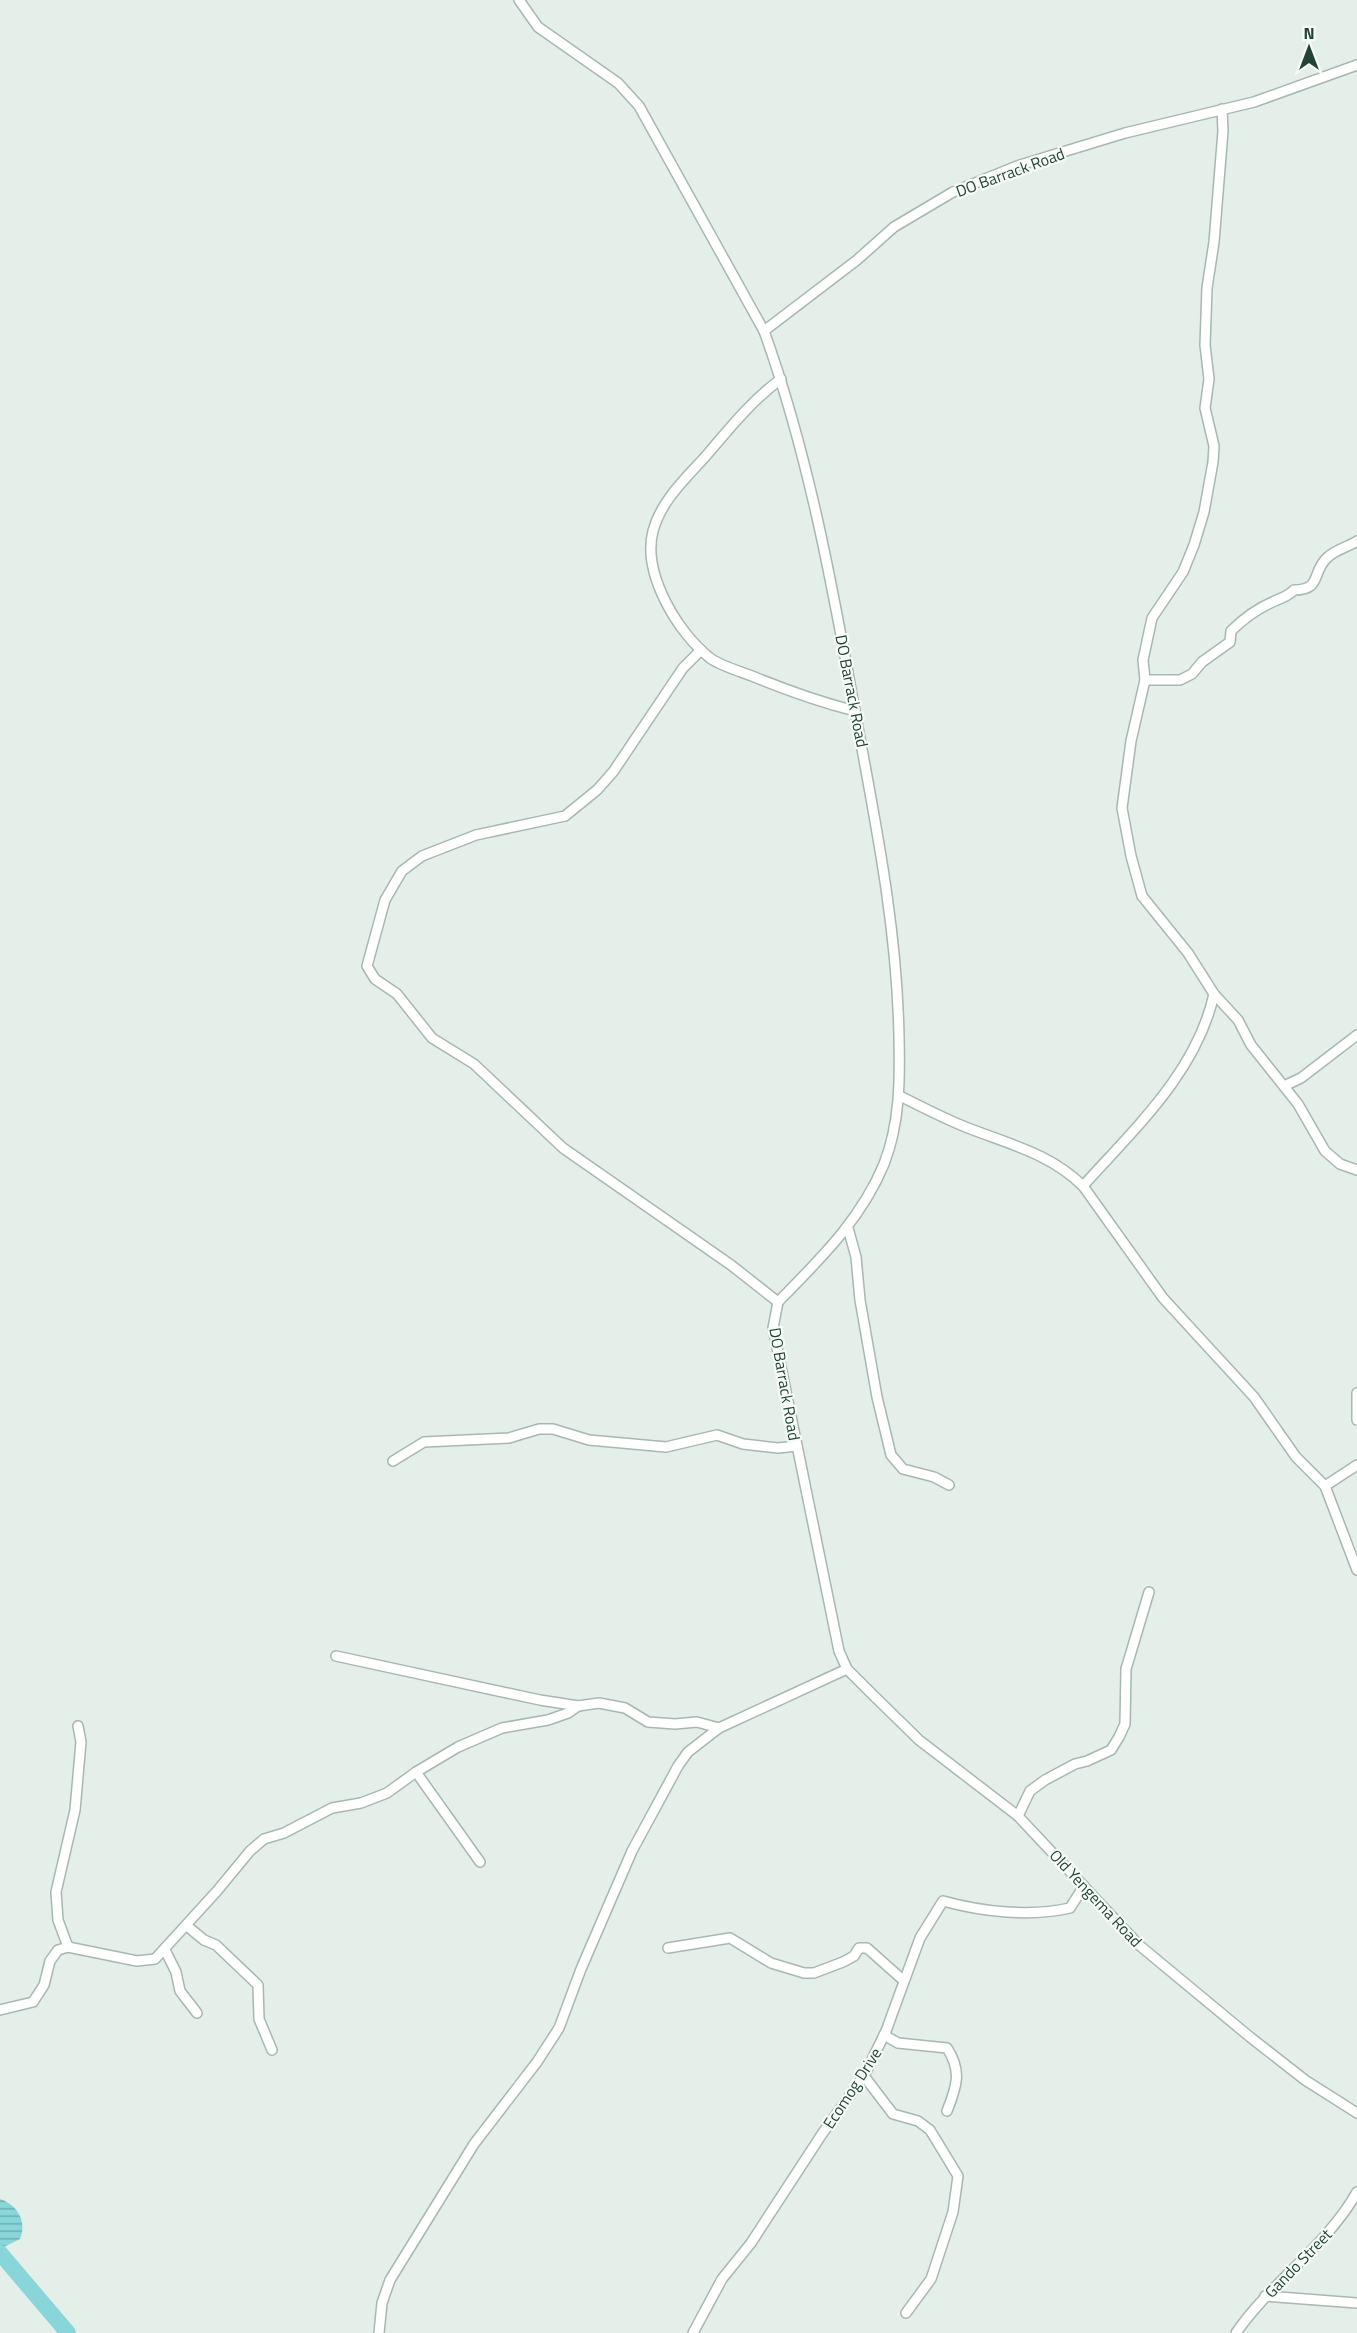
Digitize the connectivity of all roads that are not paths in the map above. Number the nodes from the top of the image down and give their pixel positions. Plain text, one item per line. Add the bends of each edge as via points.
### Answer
1 (519, 0) edge
2 (1357, 65) edge
3 (1222, 109) junction
4 (764, 331) junction
5 (781, 379) junction
6 (1357, 541) edge
7 (701, 650) junction
8 (1145, 680) junction
9 (855, 711) junction
10 (1214, 994) junction
11 (1357, 1035) edge
12 (1284, 1086) junction
13 (900, 1096) junction
14 (1357, 1170) edge
15 (1083, 1186) junction
16 (848, 1227) junction
17 (778, 1302) junction
18 (1357, 1393) edge
19 (1357, 1420) edge
20 (797, 1446) junction
21 (393, 1461) dead end
22 (1357, 1465) edge
23 (949, 1485) dead end
24 (1325, 1486) junction
25 (1357, 1570) edge
26 (1149, 1592) dead end
27 (336, 1656) dead end
28 (847, 1669) junction
29 (578, 1706) junction
30 (78, 1725) dead end
31 (719, 1728) junction
32 (416, 1772) junction
33 (1018, 1816) junction
34 (480, 1862) dead end
35 (1084, 1886) junction
36 (187, 1926) junction
37 (68, 1947) junction
38 (668, 1948) dead end
39 (165, 1950) junction
40 (903, 1980) junction
41 (0, 2010) edge
42 (197, 2013) dead end
43 (884, 2035) junction
44 (272, 2050) dead end
45 (864, 2076) junction
46 (947, 2111) dead end
47 (1357, 2113) edge
48 (1357, 2192) edge
49 (1265, 2296) junction
50 (1357, 2303) edge
51 (906, 2313) dead end
52 (379, 2333) edge
53 (693, 2333) edge
54 (1236, 2333) edge

1 - 4 street via 538,27 618,83 639,106
2 - 3 street, DO Barrack Road via 1254,102
3 - 4 street, DO Barrack Road via 1017,166 953,192 894,227
3 - 8 street via 1205,345 1209,379 1205,408 1214,446 1213,462 1194,545 1183,572 1152,618 1143,660
4 - 5 street, DO Barrack Road
5 - 7 street via 760,394 678,486 653,531 650,558 657,585 673,614
5 - 9 street, DO Barrack Road via 807,478
6 - 8 street via 1327,557 1313,586 1294,590 1239,623 1231,630 1230,642 1192,674 1180,680
7 - 9 street via 747,674
7 - 17 street via 683,668 613,772 565,816 476,836 422,856 402,871 385,900 367,966 375,979 397,994 432,1038 474,1064 563,1148
8 - 10 street via 1122,808 1131,856 1142,896 1188,953
9 - 13 street, DO Barrack Road via 894,930
10 - 12 street via 1238,1020 1251,1045
10 - 15 street via 1210,1012 1179,1076
11 - 12 street via 1301,1078
12 - 14 street via 1325,1151 1340,1164
13 - 15 street via 1043,1157 1067,1170
13 - 16 street, DO Barrack Road via 884,1163
15 - 24 street via 1163,1299 1254,1397 1296,1456
16 - 17 street, DO Barrack Road
16 - 23 street via 877,1397 891,1455 903,1469
17 - 20 street, DO Barrack Road via 773,1328
18 - 19 street
20 - 21 street via 743,1444 717,1435 666,1448 589,1440 553,1429 539,1429 509,1438 424,1442
20 - 28 street, DO Barrack Road via 833,1632
22 - 24 street
24 - 25 street
26 - 33 street via 1126,1669 1125,1724 1119,1737 1111,1750 1075,1764 1030,1791
27 - 29 street
28 - 31 street
28 - 33 street, Old Yengema Road via 919,1740
29 - 31 street via 599,1703 625,1708 648,1722 697,1722
29 - 32 street via 548,1720 502,1728 458,1747
30 - 37 street via 81,1742 75,1810 56,1892 58,1920
31 - 52 street via 688,1752 668,1782 620,1879 559,2028 474,2144 390,2280 382,2303
32 - 34 street
32 - 36 street via 387,1793 332,1808 264,1839 231,1871
33 - 35 street, Old Yengema Road
35 - 40 street, Ecomog Drive via 1070,1908 1056,1911 1020,1912 943,1901 920,1938
35 - 47 street, Old Yengema Road via 1138,1945 1187,1987 1305,2080
36 - 39 street
36 - 44 street via 216,1945 258,1985 259,2019
37 - 39 street via 137,1961 155,1959
37 - 41 street via 58,1950 50,1961 44,1985 33,2002
38 - 40 street via 730,1938 765,1960 804,1973 843,1962 859,1948 867,1948
39 - 42 street via 180,1991
40 - 43 street, Ecomog Drive
43 - 45 street, Ecomog Drive
43 - 46 street via 898,2043 947,2048 957,2065 956,2087
45 - 51 street via 893,2114 918,2121 930,2130 958,2176 953,2212 931,2279
45 - 53 street, Ecomog Drive via 751,2243 722,2279
48 - 49 street, Gando Street via 1347,2210 1310,2253
49 - 50 street
49 - 54 street, Gando Street

